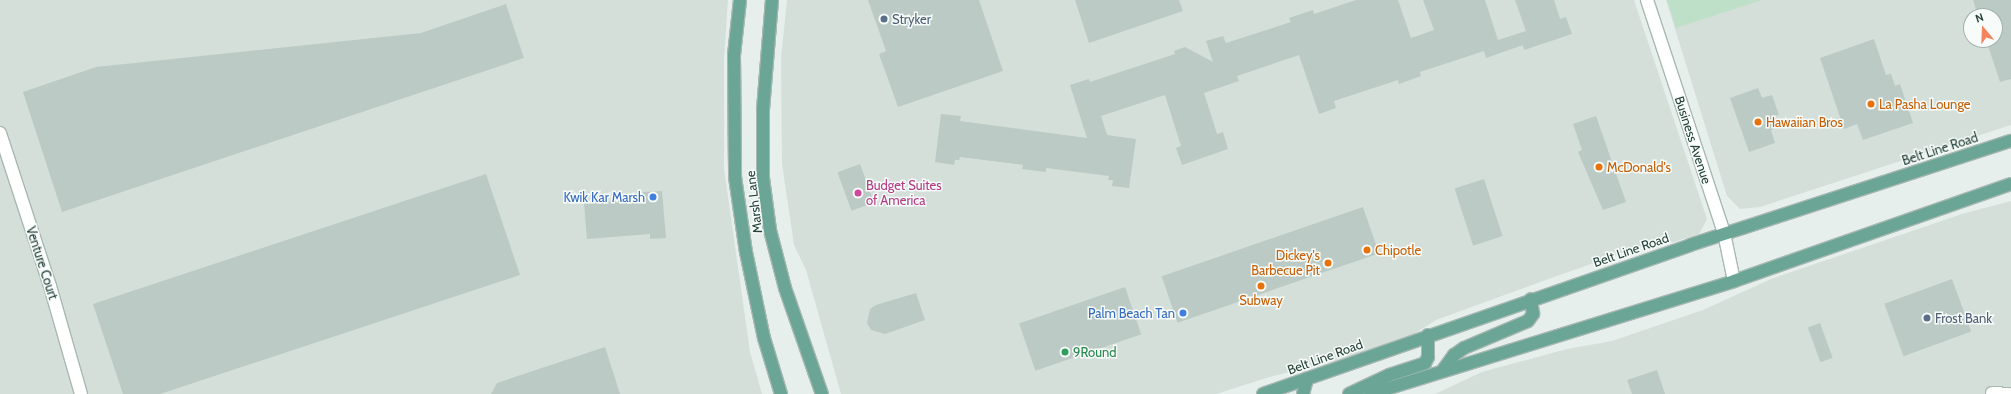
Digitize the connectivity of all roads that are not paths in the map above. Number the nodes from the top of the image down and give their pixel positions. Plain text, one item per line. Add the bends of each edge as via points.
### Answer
1 (740, 0) edge
2 (772, 0) edge
3 (1647, 0) edge
4 (0, 133) edge
5 (2011, 141) edge
6 (2011, 184) edge
7 (1724, 233) junction
8 (1734, 281) junction
9 (1531, 300) junction
10 (1428, 335) junction
11 (1443, 370) junction
12 (1307, 379) junction
13 (1992, 393) dead end
14 (81, 394) edge
15 (781, 394) edge
16 (822, 394) edge
17 (1263, 394) edge
18 (1303, 394) edge
19 (1349, 394) edge
20 (1370, 394) edge
21 (2009, 394) edge

1 - 15 main road, Marsh Lane via 734,55 735,177 746,252 764,338
2 - 16 main road, Marsh Lane via 763,109 763,178 770,230 785,288
3 - 7 street, Business Avenue
4 - 14 street, Venture Court via 50,286
5 - 7 main road, Belt Line Road
6 - 8 main road
7 - 8 street, Business Avenue
7 - 9 main road, Belt Line Road
8 - 11 main road
9 - 10 main road, Belt Line Road
9 - 11 main road via 1533,314 1528,321 1464,348 1454,355
10 - 12 main road, Belt Line Road
10 - 19 main road via 1428,356 1425,363 1389,375
11 - 20 main road
12 - 17 main road, Belt Line Road
12 - 18 main road
13 - 21 street

